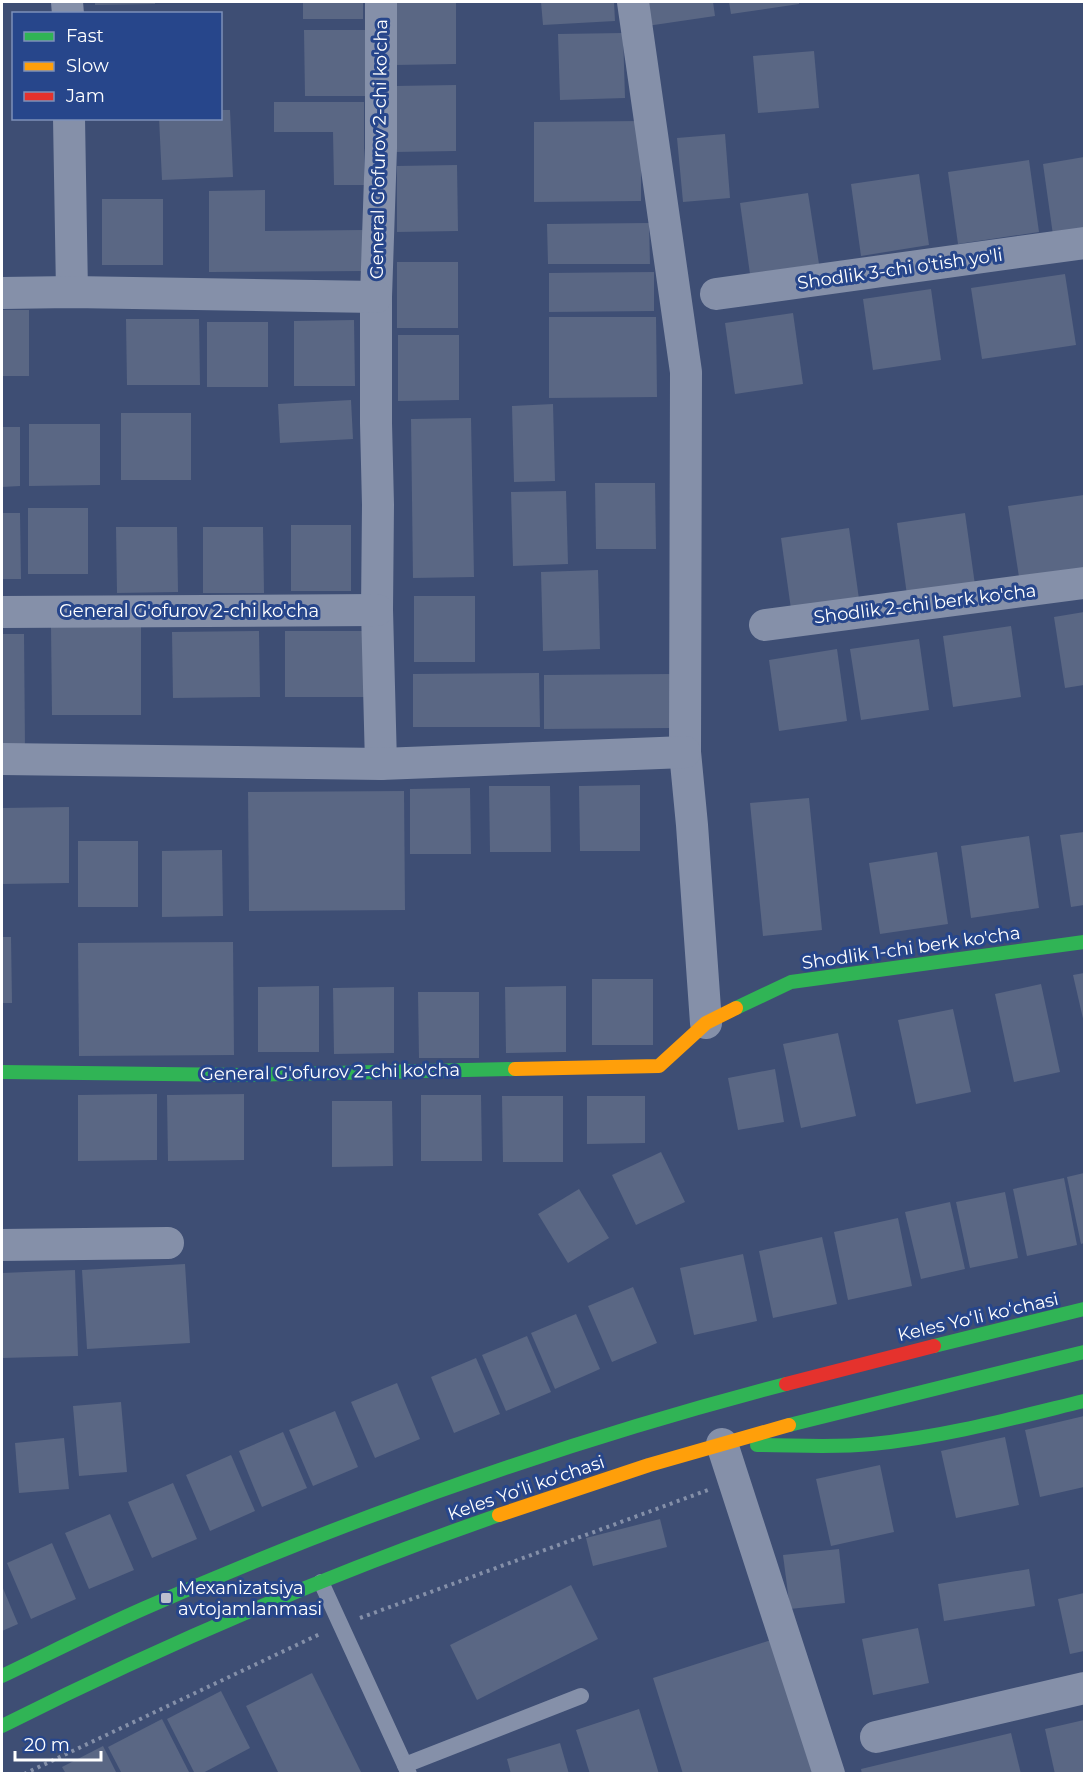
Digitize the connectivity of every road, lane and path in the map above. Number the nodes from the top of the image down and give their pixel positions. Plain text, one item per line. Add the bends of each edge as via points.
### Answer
1 (381, 2) edge
2 (633, 2) edge
3 (69, 120) edge
4 (1084, 243) edge
5 (72, 292) junction
6 (2, 293) edge
7 (716, 294) dead end
8 (376, 297) junction
9 (1084, 583) edge
10 (377, 610) junction
11 (2, 612) edge
12 (765, 625) dead end
13 (685, 752) junction
14 (2, 759) edge
15 (381, 764) junction
16 (1084, 942) edge
17 (706, 1023) junction
18 (659, 1066) joint
19 (2, 1072) edge
20 (168, 1243) dead end
21 (2, 1245) edge
22 (1080, 1312) edge
23 (1084, 1352) edge
24 (1084, 1401) edge
25 (722, 1444) junction
26 (734, 1481) junction
27 (321, 1582) junction
28 (341, 1624) junction
29 (2, 1676) edge
30 (1084, 1688) edge
31 (581, 1696) dead end
32 (2, 1726) edge
33 (876, 1737) dead end
34 (407, 1769) edge
35 (24, 1773) edge
36 (829, 1773) edge

1 - 8 street, General G'ofurov 2-chi ko'cha
2 - 13 street via 686,372
3 - 5 street
4 - 7 street, Shodlik 3-chi o'tish yo'li
5 - 6 street, General G'ofurov 2-chi ko'cha
5 - 8 street, General G'ofurov 2-chi ko'cha
8 - 10 street, General G'ofurov 2-chi ko'cha
9 - 12 street, Shodlik 2-chi berk ko'cha
10 - 11 street, General G'ofurov 2-chi ko'cha
10 - 15 street, General G'ofurov 2-chi ko'cha
13 - 15 street
13 - 17 street
14 - 15 street
16 - 17 main road, Shodlik 1-chi berk ko'cha via 791,982
17 - 18 main road, Shodlik 1-chi berk ko'cha
18 - 19 main road, General G'ofurov 2-chi ko'cha via 243,1075
20 - 21 street
22 - 29 main road, Keles Yoʻli koʻchasi via 789,1382 482,1476 166,1598
23 - 25 main road, Keles Yoʻli koʻchasi via 870,1403
24 - 25 main road via 961,1431 901,1441 840,1446
25 - 26 street
25 - 27 main road, Keles Yoʻli koʻchasi via 591,1484
26 - 28 path
26 - 36 street
27 - 28 lane
27 - 32 main road, Keles Yoʻli koʻchasi via 201,1631
28 - 34 lane
28 - 35 path
30 - 33 street
31 - 34 lane

